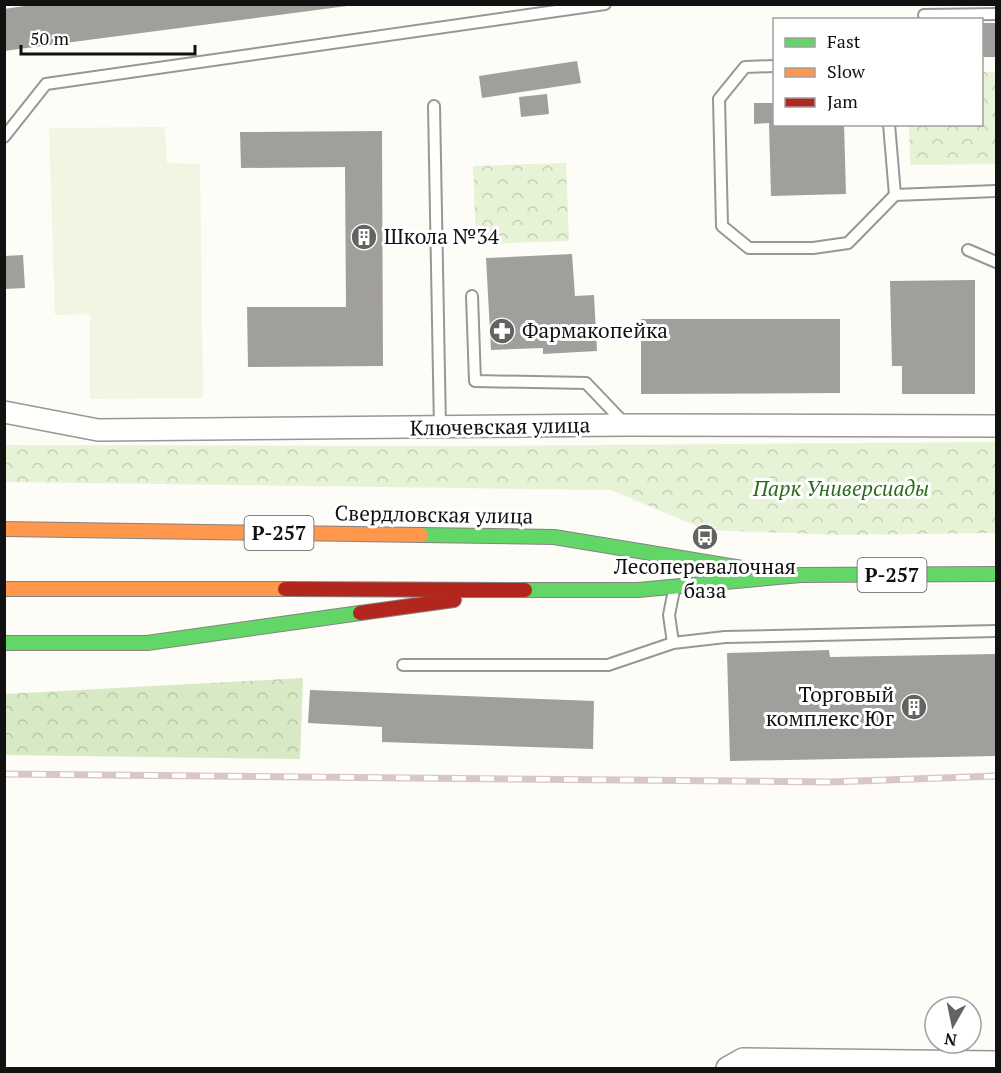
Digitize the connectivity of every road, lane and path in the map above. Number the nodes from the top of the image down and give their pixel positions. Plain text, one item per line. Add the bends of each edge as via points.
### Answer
1 (605, 4) edge
2 (557, 8) edge
3 (996, 14) edge
4 (924, 15) dead end
5 (773, 66) edge
6 (434, 106) dead end
7 (889, 126) edge
8 (4, 137) edge
9 (996, 191) edge
10 (895, 195) junction
11 (968, 250) dead end
12 (996, 262) edge
13 (472, 296) dead end
14 (4, 412) edge
15 (626, 425) junction
16 (996, 426) edge
17 (440, 429) junction
18 (4, 530) edge
19 (996, 574) edge
20 (788, 576) junction
21 (675, 586) junction
22 (530, 589) junction
23 (4, 590) edge
24 (996, 631) edge
25 (4, 643) edge
26 (673, 643) junction
27 (403, 665) dead end
28 (996, 1062) edge
29 (727, 1068) edge

1 - 2 lane
2 - 8 lane via 46,84
3 - 4 lane
5 - 10 lane via 745,67 719,99 722,226 749,248 813,248 848,243
6 - 17 lane
7 - 10 lane
9 - 10 lane
11 - 12 lane
13 - 15 lane via 475,381 586,383
14 - 17 street, Ключевская улица via 98,430
15 - 16 street, Ключевская улица
15 - 17 street, Ключевская улица
18 - 20 main road, Свердловская улица / Р-257 via 554,537
19 - 20 main road, Свердловская улица / Р-257
20 - 21 main road, Свердловская улица / Р-257
21 - 22 main road, Свердловская улица / Р-257 via 638,590
21 - 26 lane via 669,615
22 - 23 main road, Свердловская улица / Р-257
22 - 25 main road via 147,644
24 - 26 lane via 725,638
26 - 27 lane via 608,665
28 - 29 street via 743,1059

